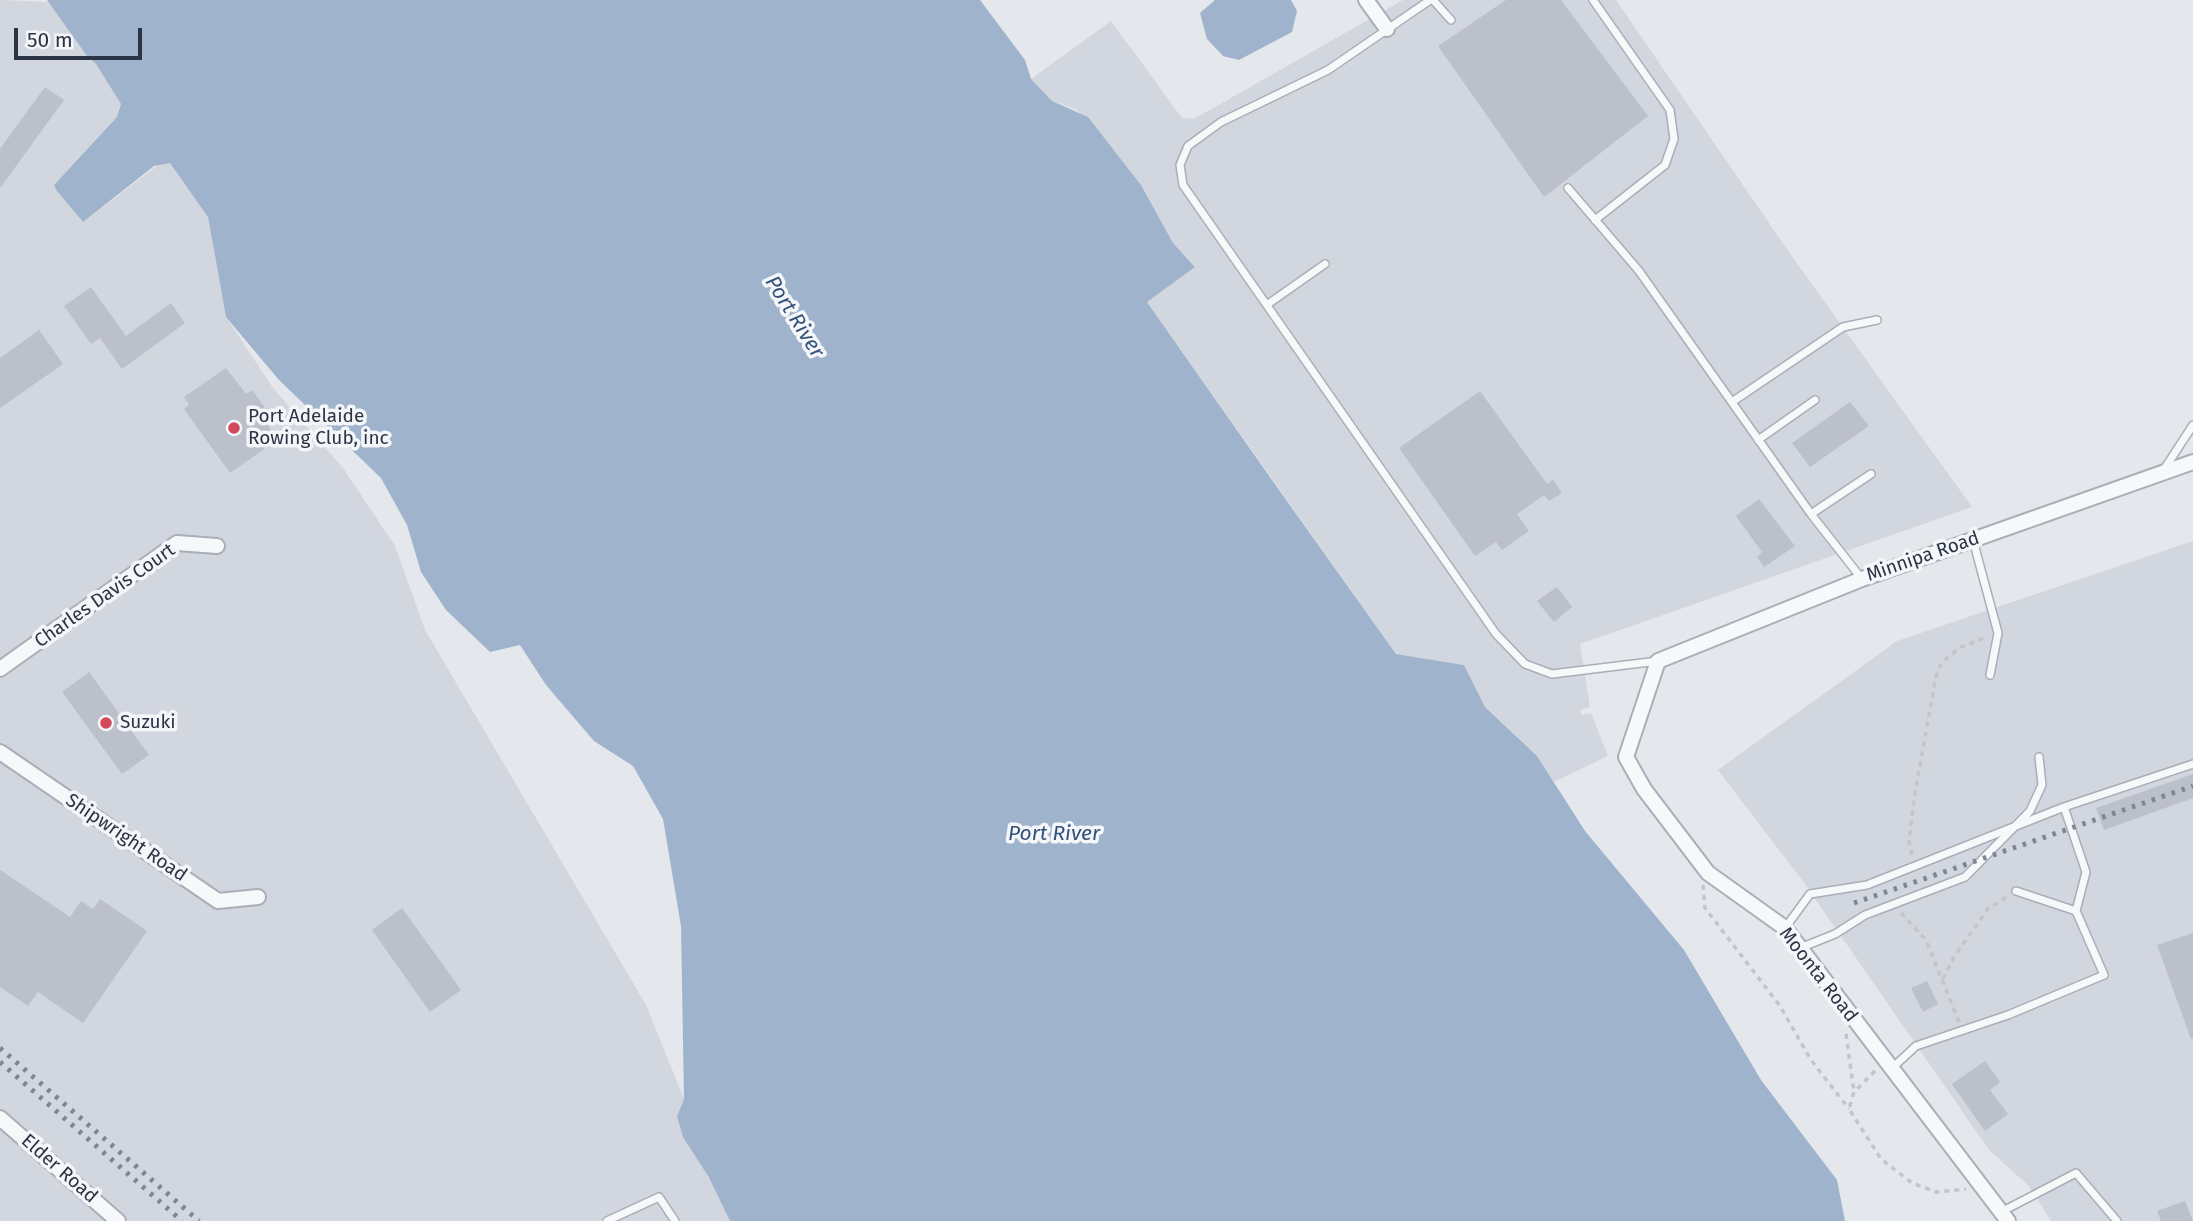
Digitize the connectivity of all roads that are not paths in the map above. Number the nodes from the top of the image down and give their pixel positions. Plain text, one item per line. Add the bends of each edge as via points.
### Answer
1 (1366, 0) edge
2 (1431, 0) edge
3 (1593, 0) edge
4 (1451, 20) dead end
5 (1387, 29) junction
6 (1568, 188) dead end
7 (1595, 220) junction
8 (1325, 264) dead end
9 (1268, 304) junction
10 (1877, 320) dead end
11 (1815, 400) dead end
12 (1732, 402) junction
13 (2193, 425) edge
14 (1758, 440) junction
15 (2193, 462) edge
16 (1871, 474) dead end
17 (2161, 474) junction
18 (1811, 514) junction
19 (1972, 540) junction
20 (217, 546) dead end
21 (1862, 579) junction
22 (1657, 661) junction
23 (0, 669) edge
24 (1990, 675) dead end
25 (0, 752) edge
26 (2039, 757) dead end
27 (2193, 764) edge
28 (2064, 807) junction
29 (2009, 831) junction
30 (2015, 891) road end
31 (258, 897) dead end
32 (2076, 911) junction
33 (1784, 928) junction
34 (1800, 948) junction
35 (1888, 1067) junction
36 (0, 1118) edge
37 (2005, 1216) edge
38 (118, 1221) edge
39 (607, 1221) edge
40 (675, 1221) edge
41 (2117, 1221) edge

1 - 5 street
2 - 4 lane
2 - 5 lane
3 - 7 lane via 1670,110 1674,139 1665,165
5 - 9 lane via 1328,71 1221,122 1188,146 1180,165 1183,185
6 - 7 lane
7 - 12 lane via 1639,271
8 - 9 lane
9 - 22 lane via 1496,634 1525,664 1552,674
10 - 12 lane via 1843,327
11 - 14 lane
12 - 14 lane
13 - 17 lane
14 - 18 lane
15 - 17 street, Minnipa Road
16 - 18 lane
17 - 19 street, Minnipa Road
18 - 21 lane
19 - 21 street, Minnipa Road
19 - 24 lane via 1998,633
20 - 23 street, Charles Davis Court via 177,543
21 - 22 street, Minnipa Road
22 - 33 street, Moonta Road via 1626,757 1644,789 1708,873
25 - 31 street, Shipwright Road via 218,901
26 - 29 lane via 2042,785 2030,811
27 - 28 lane
28 - 29 lane
28 - 32 lane via 2086,872
29 - 33 lane via 1867,885 1810,894
29 - 34 lane via 1965,877 1865,915
30 - 32 lane
32 - 35 lane via 2104,975 2008,1015 1916,1046
33 - 34 street, Moonta Road
34 - 35 street, Moonta Road
35 - 37 street, Moonta Road
36 - 38 street, Elder Road
37 - 41 lane via 2076,1173
39 - 40 lane via 659,1197

